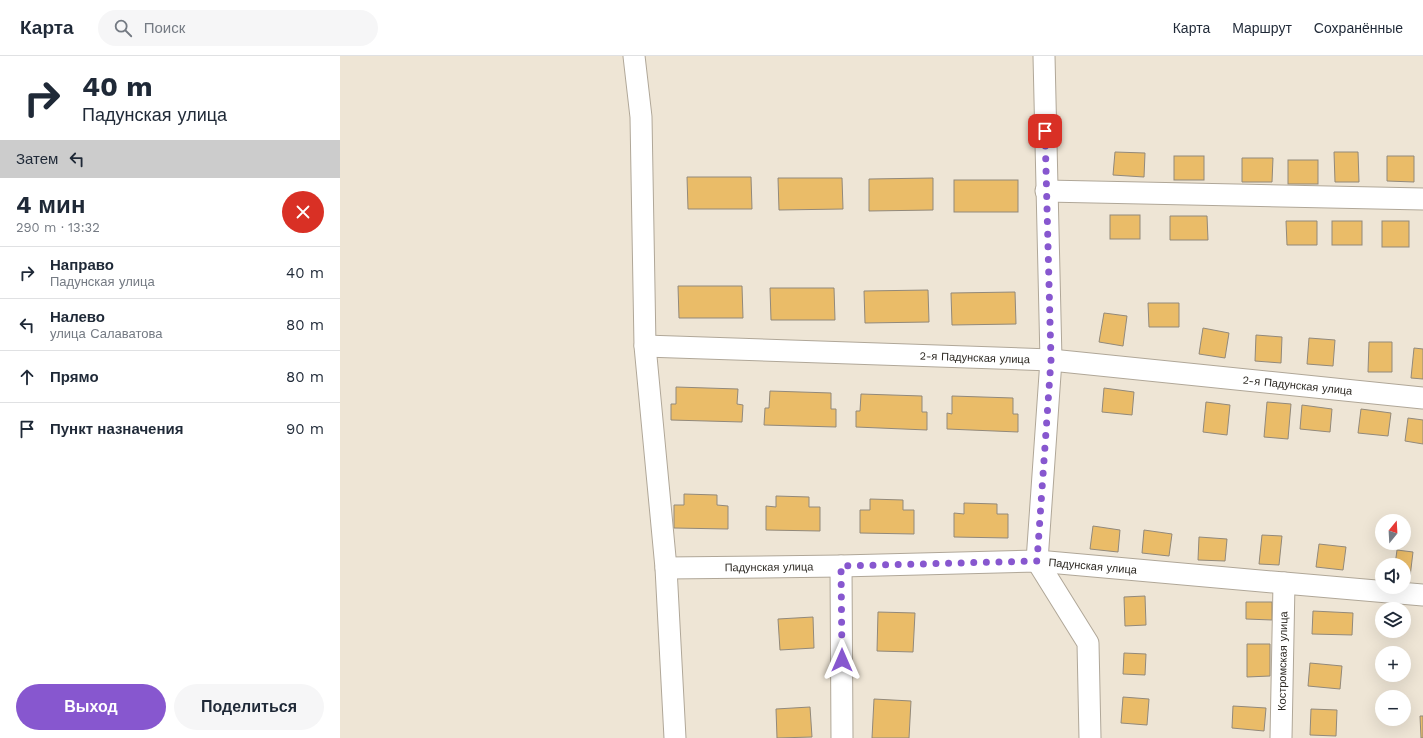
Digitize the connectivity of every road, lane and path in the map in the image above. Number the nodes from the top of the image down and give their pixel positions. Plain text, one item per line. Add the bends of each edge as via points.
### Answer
1 (634, 56) edge
2 (1044, 56) edge
3 (1046, 192) junction
4 (1423, 199) edge
5 (645, 346) junction
6 (1051, 360) junction
7 (1423, 398) edge
8 (1037, 561) junction
9 (841, 566) junction
10 (666, 568) junction
11 (1284, 583) junction
12 (1423, 595) edge
13 (675, 738) edge
14 (842, 738) edge
15 (1090, 738) edge
16 (1281, 738) edge

1 - 5 street via 641,117
2 - 3 street
3 - 4 street
3 - 6 street
5 - 6 street, 2-я Падунская улица
5 - 10 street
6 - 7 street, 2-я Падунская улица
6 - 8 street
8 - 9 street, Падунская улица
8 - 11 street, Падунская улица
8 - 15 street via 1088,643
9 - 10 street, Падунская улица
9 - 14 street
10 - 13 street
11 - 12 street, Падунская улица
11 - 16 street, Костромская улица

